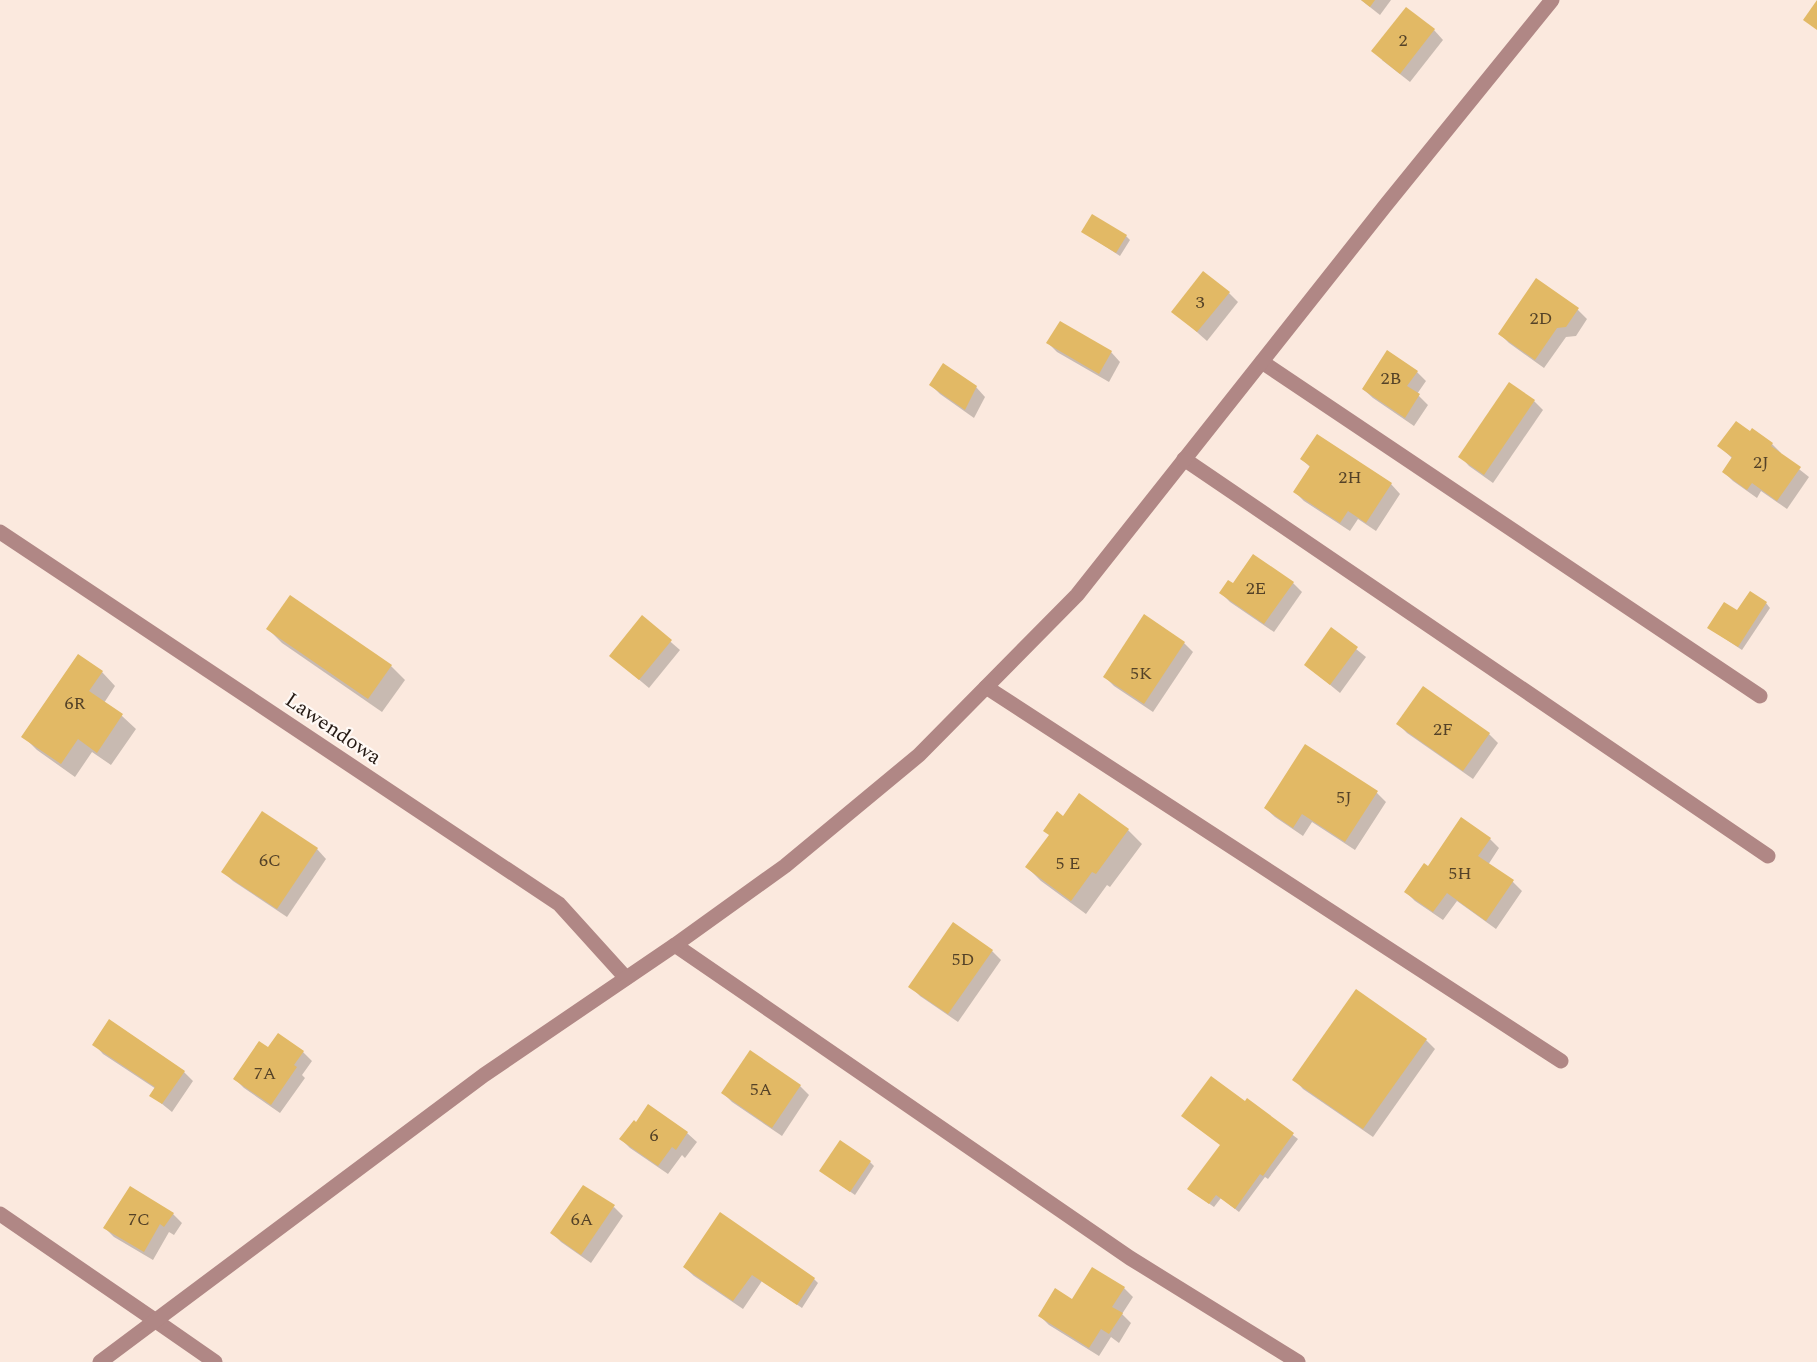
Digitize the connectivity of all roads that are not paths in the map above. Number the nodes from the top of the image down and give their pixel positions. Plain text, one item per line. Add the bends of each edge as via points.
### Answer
1 (1552, 0) edge
2 (1262, 362) junction
3 (1184, 459) junction
4 (0, 532) edge
5 (986, 687) junction
6 (1760, 696) dead end
7 (1768, 856) dead end
8 (675, 945) junction
9 (626, 978) junction
10 (1561, 1062) dead end
11 (0, 1214) edge
12 (156, 1321) junction
13 (100, 1362) edge
14 (215, 1362) edge
15 (1298, 1362) edge

1 - 2 street
2 - 3 street
2 - 6 street
3 - 5 street via 1077,595
3 - 7 street
4 - 9 street, Lawendowa via 559,904
5 - 8 street via 902,770 785,866
5 - 10 street
8 - 9 street
8 - 15 street via 1130,1258
9 - 12 street via 484,1076
11 - 12 street
12 - 13 street
12 - 14 street

